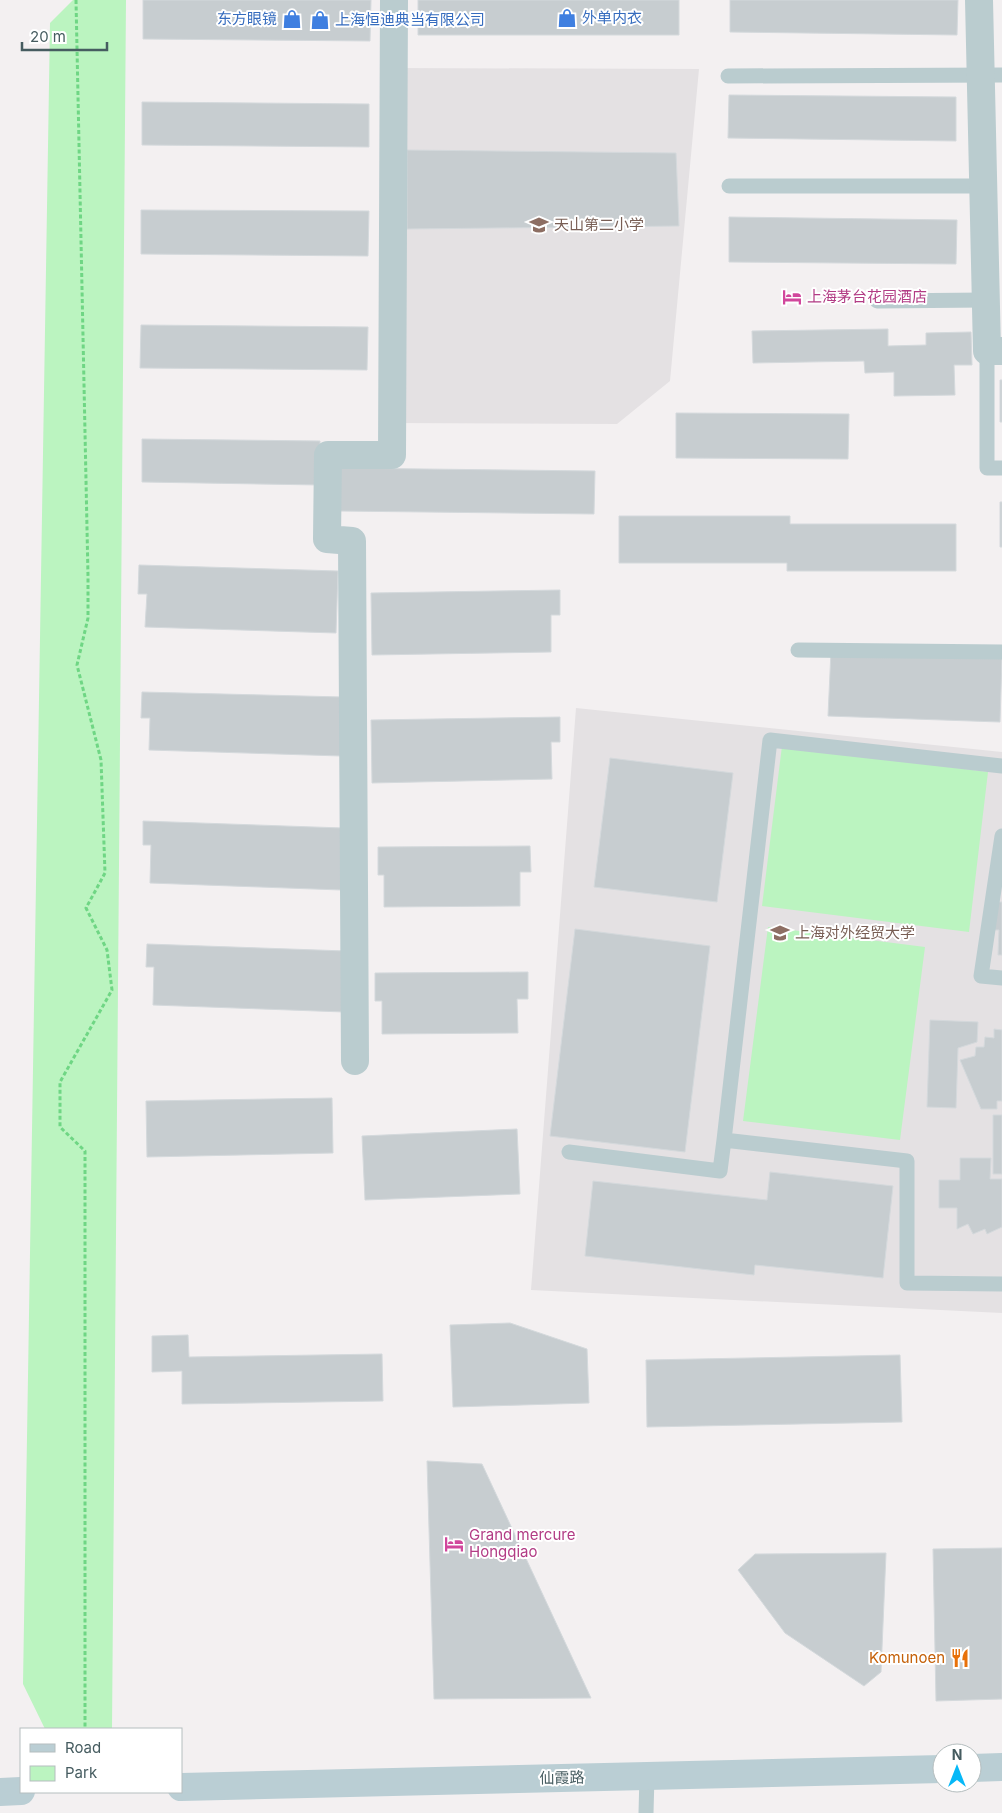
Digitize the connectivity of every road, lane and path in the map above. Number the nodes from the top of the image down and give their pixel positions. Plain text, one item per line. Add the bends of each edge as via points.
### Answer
1 (76, 0) edge
2 (394, 0) edge
3 (979, 0) edge
4 (991, 75) edge
5 (728, 76) dead end
6 (729, 186) dead end
7 (982, 186) junction
8 (986, 300) junction
9 (877, 301) dead end
10 (994, 351) edge
11 (1002, 468) edge
12 (798, 650) dead end
13 (1002, 652) edge
14 (1002, 766) edge
15 (1002, 836) edge
16 (1002, 978) edge
17 (355, 1061) dead end
18 (724, 1140) junction
19 (569, 1152) dead end
20 (1002, 1284) edge
21 (85, 1728) edge
22 (1002, 1767) edge
23 (982, 1768) edge
24 (932, 1769) edge
25 (647, 1776) junction
26 (182, 1787) edge
27 (20, 1791) edge
28 (0, 1792) edge
29 (646, 1813) edge

1 - 21 path via 88,576 88,618 77,665 101,760 105,873 86,908 107,950 112,990 60,1082 60,1127 86,1151
2 - 17 street via 392,455 328,455 327,540 352,541
3 - 4 street
4 - 5 lane
4 - 7 street
6 - 7 lane
7 - 8 street
8 - 9 lane
8 - 10 street
10 - 11 lane via 987,468
12 - 13 lane
14 - 18 lane via 770,740
15 - 16 lane via 981,976
18 - 19 lane via 720,1171
18 - 20 lane via 907,1160 907,1283
22 - 23 main road
24 - 25 main road, 仙霞路
25 - 26 main road, 仙霞路
25 - 29 lane
27 - 28 main road

